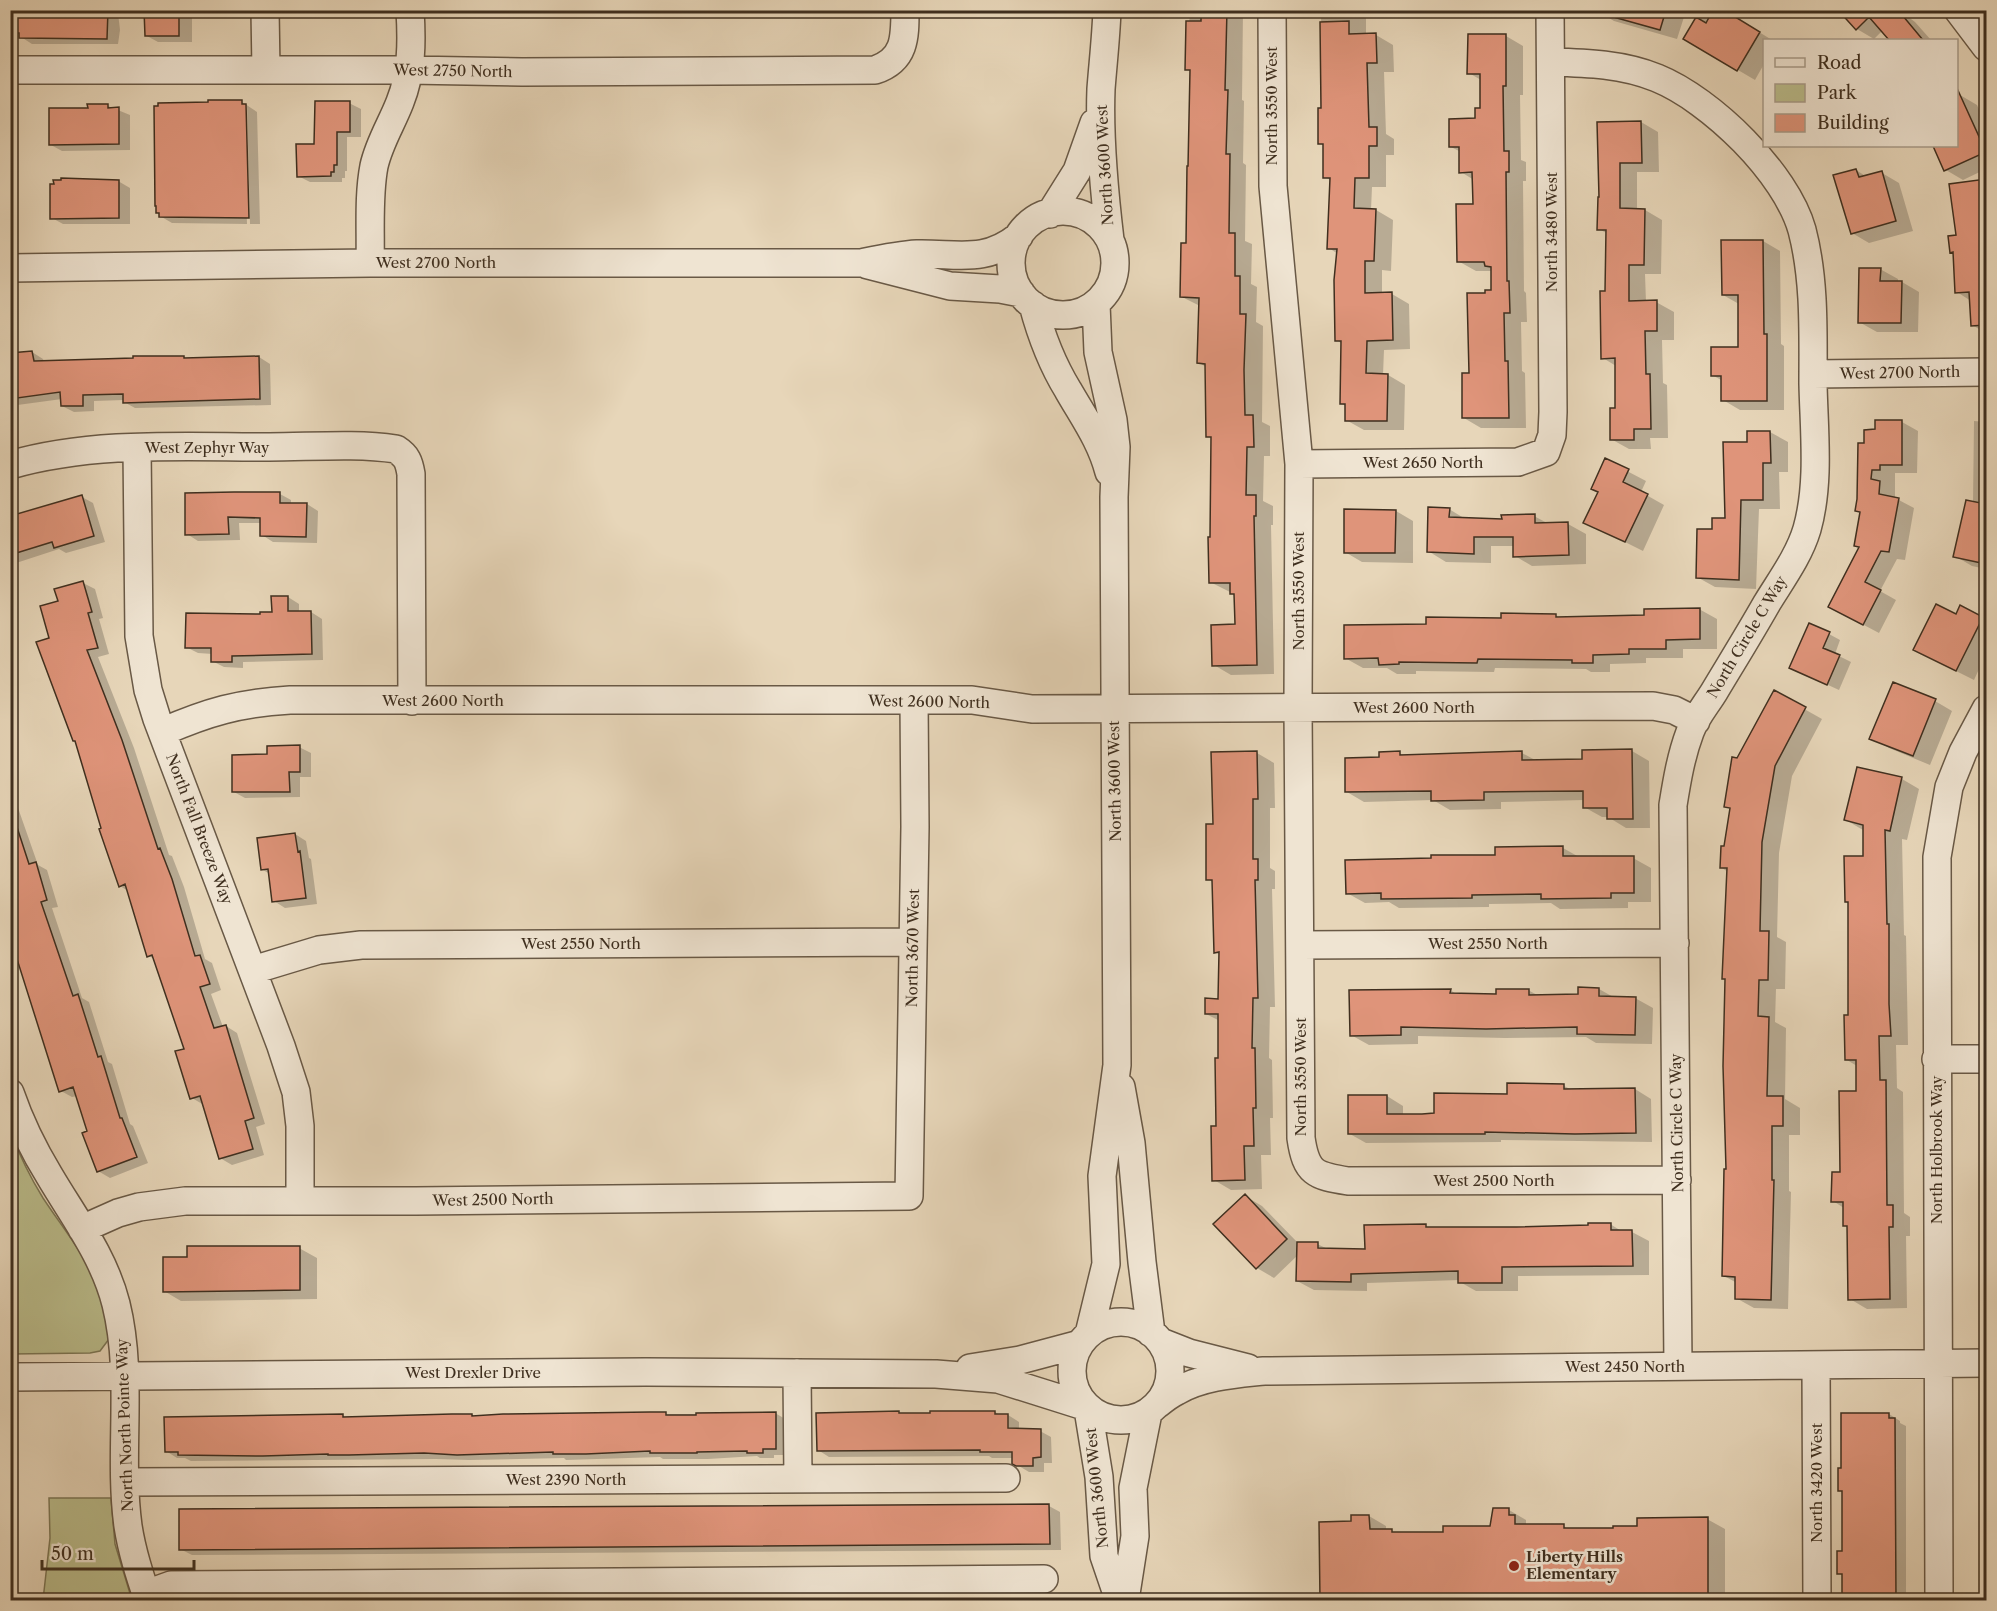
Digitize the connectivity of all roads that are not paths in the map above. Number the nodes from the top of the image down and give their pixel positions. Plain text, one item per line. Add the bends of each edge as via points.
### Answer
1 (265, 10) edge
2 (410, 10) edge
3 (905, 10) edge
4 (1107, 10) edge
5 (1272, 10) edge
6 (1550, 10) edge
7 (1958, 10) edge
8 (1986, 47) edge
9 (1551, 62) junction
10 (10, 70) edge
11 (266, 70) junction
12 (409, 70) junction
13 (1101, 90) junction
14 (1050, 214) junction
15 (1019, 236) junction
16 (1110, 240) junction
17 (370, 263) junction
18 (861, 263) junction
19 (10, 268) edge
20 (1027, 299) junction
21 (1096, 304) junction
22 (1986, 372) edge
23 (1813, 374) junction
24 (137, 448) junction
25 (1546, 452) joint
26 (1299, 464) junction
27 (10, 465) edge
28 (1114, 497) junction
29 (914, 700) junction
30 (412, 701) junction
31 (1298, 708) junction
32 (1114, 709) junction
33 (1986, 709) edge
34 (1696, 721) junction
35 (162, 732) junction
36 (913, 942) junction
37 (1675, 943) junction
38 (1301, 945) junction
39 (252, 970) junction
40 (1936, 1059) junction
41 (1986, 1059) edge
42 (1117, 1065) junction
43 (10, 1093) edge
44 (1312, 1170) joint
45 (1677, 1180) junction
46 (909, 1196) joint
47 (300, 1201) junction
48 (82, 1229) junction
49 (1156, 1337) junction
50 (1085, 1339) junction
51 (1986, 1363) edge
52 (1816, 1365) junction
53 (1938, 1365) junction
54 (1678, 1366) junction
55 (1264, 1371) junction
56 (797, 1373) junction
57 (936, 1374) junction
58 (125, 1376) junction
59 (10, 1377) edge
60 (1086, 1407) junction
61 (1153, 1408) junction
62 (1006, 1478) dead end
63 (798, 1479) junction
64 (126, 1482) junction
65 (1044, 1579) dead end
66 (684, 1591) edge
67 (147, 1597) edge
68 (1119, 1600) edge
69 (1125, 1600) edge
70 (1817, 1600) edge
71 (1939, 1600) edge

1 - 11 street
2 - 12 street
3 - 12 street, West 2750 North via 902,47 892,61 875,70
4 - 13 street, North 3600 West
5 - 26 street, North 3550 West via 1273,186
6 - 9 street, North 3480 West
7 - 8 street
9 - 23 street, North Circle C Way via 1600,63 1656,78 1687,93 1763,161 1787,196 1809,260
9 - 25 street, North 3480 West via 1552,435
10 - 11 street, West 2750 North
11 - 12 street, West 2750 North
12 - 17 street via 375,165 370,197
13 - 14 street, North 3600 West via 1085,153
13 - 16 street, North 3600 West via 1102,168
14 - 15 street via 1030,224
14 - 16 street via 1068,212 1085,216
15 - 18 street, West 2700 North via 983,255 913,254
15 - 20 street via 1012,268 1016,284
16 - 21 street via 1114,274
17 - 18 street, West 2700 North
17 - 19 street, West 2700 North
18 - 20 street, West 2700 North via 950,286 1000,289
20 - 21 street via 1048,313 1064,315
20 - 28 street, North 3600 West via 1055,367 1101,447
21 - 28 street, North 3600 West via 1098,352 1116,447
22 - 23 street, West 2700 North
23 - 34 street, North Circle C Way via 1814,466 1807,530
24 - 27 street, West Zephyr Way via 73,453
24 - 30 street, West Zephyr Way via 385,448 404,454 411,485
24 - 35 street, North Fall Breeze Way via 139,636 148,690
25 - 26 street, West 2650 North via 1518,462
26 - 31 street, North 3550 West
28 - 32 street, North 3600 West
29 - 30 street, West 2600 North
29 - 32 street, West 2600 North via 972,700 1032,709
29 - 36 street, North 3670 West
30 - 35 street, West 2600 North via 268,702 216,711
31 - 32 street, West 2600 North
31 - 34 street, West 2600 North via 1653,706 1674,710
31 - 38 street, North 3550 West
32 - 42 street, North 3600 West
33 - 40 street, North Holbrook Way via 1949,787 1936,857
34 - 37 street, North Circle C Way via 1679,766 1673,805
35 - 39 street, North Fall Breeze Way
36 - 39 street, West 2550 North via 362,945 309,952
36 - 46 street, North 3670 West
37 - 38 street, West 2550 North
37 - 45 street, North Circle C Way
38 - 44 street, North 3550 West via 1301,1138 1304,1157
39 - 47 street, North Fall Breeze Way via 296,1092
40 - 41 street
40 - 53 street, North Holbrook Way
42 - 49 street, North 3600 West via 1131,1143 1142,1262
42 - 50 street, North 3600 West via 1102,1176 1106,1264
43 - 48 street, North North Pointe Way via 36,1152
44 - 45 street, West 2500 North via 1348,1181
45 - 54 street, North Circle C Way
46 - 47 street, West 2500 North
47 - 48 street, West 2500 North via 162,1203 118,1213
48 - 58 street, North North Pointe Way via 98,1254 115,1300
49 - 50 street via 1127,1322 1100,1327
49 - 55 street, West 2450 North via 1189,1353
49 - 61 street via 1167,1354 1170,1380 1166,1393
50 - 57 street, West Drexler Drive via 1020,1360
50 - 60 street via 1074,1356 1072,1369 1073,1382
51 - 53 street, West 2450 North
52 - 53 street, West 2450 North
52 - 54 street, West 2450 North
52 - 70 street, North 3420 West
53 - 71 street, North Holbrook Way
54 - 55 street, West 2450 North
55 - 61 street, West 2450 North via 1207,1380 1179,1390
56 - 57 street, West Drexler Drive
56 - 58 street, West Drexler Drive
56 - 63 street
57 - 60 street, West Drexler Drive via 998,1379
58 - 59 street, West Drexler Drive
58 - 64 street, North North Pointe Way
60 - 61 street via 1109,1419 1122,1420 1136,1418
60 - 68 street, North 3600 West via 1099,1477 1104,1556
61 - 69 street, North 3600 West via 1132,1488 1135,1536
62 - 63 street, West 2390 North
63 - 64 street, West 2390 North
64 - 67 street, North North Pointe Way via 132,1548
65 - 66 street
66 - 67 street via 171,1585

